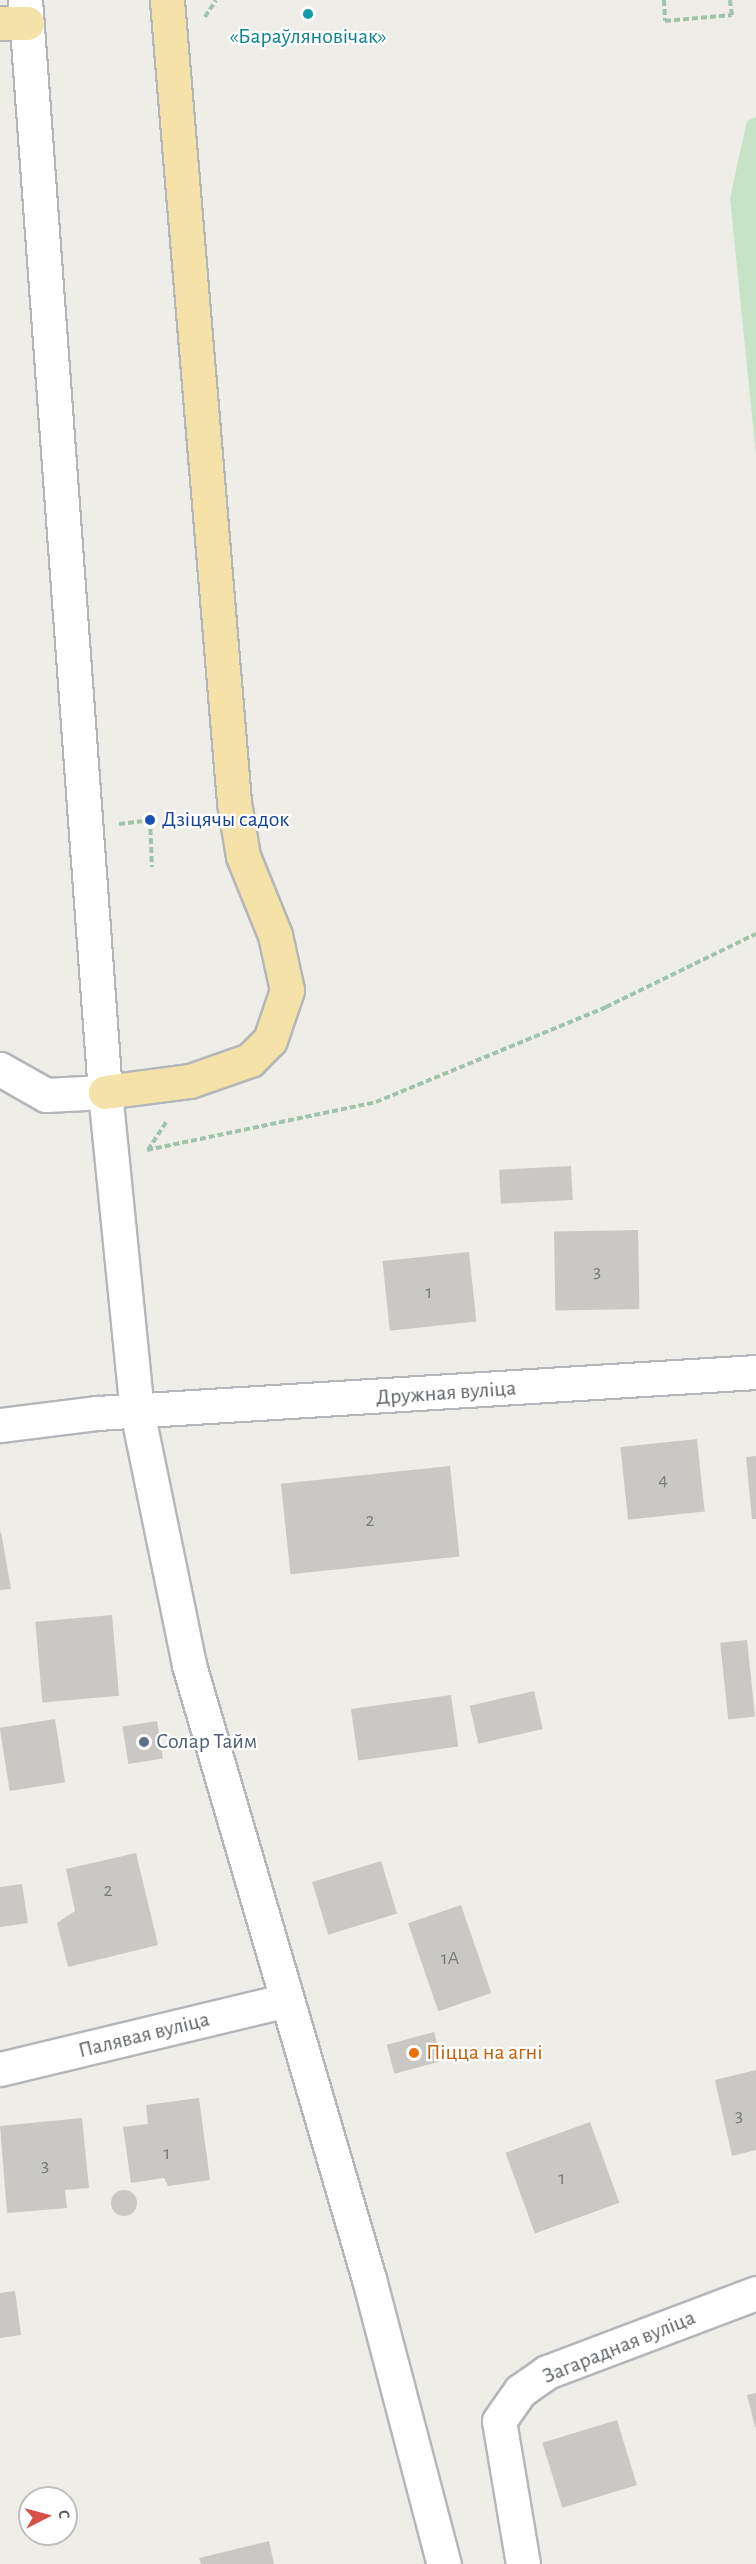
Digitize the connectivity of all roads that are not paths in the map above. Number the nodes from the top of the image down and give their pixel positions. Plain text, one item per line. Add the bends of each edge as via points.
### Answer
1 (167, 0) edge
2 (18, 15) edge
3 (0, 1069) edge
4 (105, 1092) junction
5 (756, 1372) edge
6 (137, 1411) junction
7 (0, 1425) edge
8 (287, 2000) junction
9 (0, 2069) edge
10 (756, 2293) edge
11 (444, 2564) edge
12 (523, 2564) edge

1 - 4 highway via 234,802 243,856 275,935 287,990 270,1040 250,1060 190,1081
2 - 4 main road
3 - 4 main road via 46,1095
4 - 6 main road
5 - 6 main road, Дружная вуліца
6 - 7 main road, Дружная вуліца
6 - 8 main road via 189,1665
8 - 9 main road, Палявая вуліца
8 - 11 main road
10 - 12 main road, Загарадная вуліца via 548,2372 520,2391 500,2421

